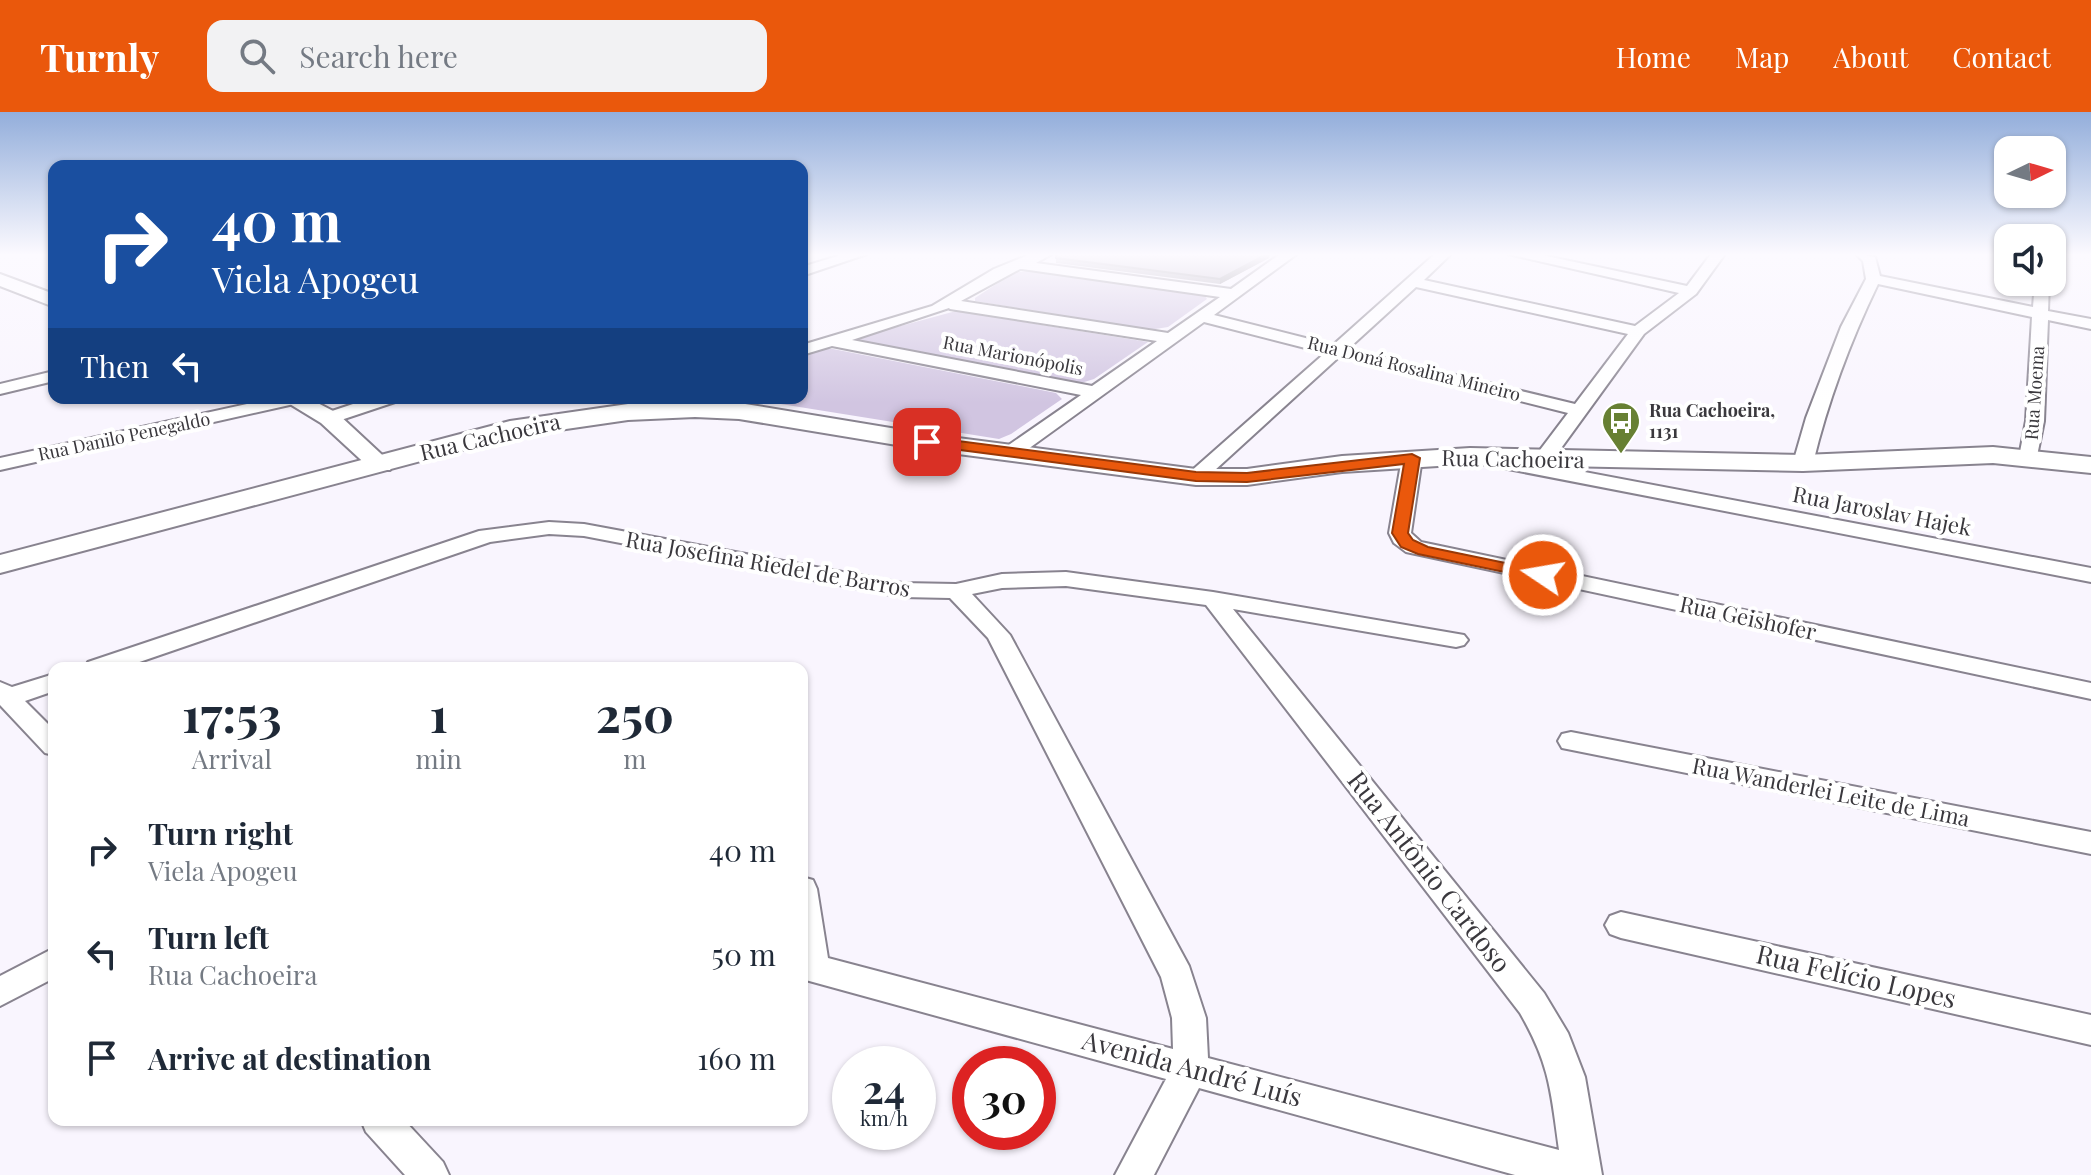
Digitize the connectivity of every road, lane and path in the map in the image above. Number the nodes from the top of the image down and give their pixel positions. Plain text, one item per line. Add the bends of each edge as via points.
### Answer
1 (950, 304) joint
2 (1220, 304) edge
3 (1390, 304) edge
4 (1513, 304) edge
5 (1674, 304) edge
6 (1861, 304) edge
7 (1990, 304) edge
8 (2041, 304) edge
9 (2040, 314) junction
10 (1201, 317) junction
11 (2091, 324) edge
12 (1638, 331) junction
13 (1170, 338) junction
14 (831, 341) junction
15 (808, 348) edge
16 (1339, 350) junction
17 (48, 377) edge
18 (0, 389) edge
19 (1094, 392) junction
20 (270, 404) edge
21 (302, 404) edge
22 (371, 404) edge
23 (638, 405) edge
24 (1580, 411) junction
25 (329, 418) junction
26 (1010, 453) junction
27 (1470, 456) junction
28 (2029, 457) junction
29 (1412, 458) junction
30 (1544, 458) junction
31 (1660, 462) junction
32 (1803, 463) junction
33 (0, 464) edge
34 (381, 465) junction
35 (2091, 465) edge
36 (1196, 477) junction
37 (1665, 494) junction
38 (0, 564) edge
39 (2091, 575) edge
40 (956, 591) junction
41 (1213, 599) junction
42 (1456, 640) dead end
43 (115, 662) edge
44 (48, 683) edge
45 (2091, 691) edge
46 (3, 694) edge
47 (48, 740) edge
48 (1571, 741) dead end
49 (2091, 843) edge
50 (1621, 925) dead end
51 (48, 965) edge
52 (808, 967) edge
53 (0, 992) edge
54 (2091, 1030) edge
55 (1191, 1068) junction
56 (385, 1126) edge
57 (430, 1175) edge
58 (1134, 1175) edge
59 (1582, 1175) edge

1 - 13 street
1 - 14 street
2 - 10 street
3 - 16 street
4 - 12 street
5 - 12 street
6 - 32 street via 1815,418
7 - 9 street
8 - 9 street, Rua Moema
9 - 11 street
9 - 28 street, Rua Moema
10 - 13 street
10 - 16 street, Rua Doná Rosalina Mineiro
12 - 24 street
13 - 19 street
14 - 15 street
14 - 19 street, Rua Marionópolis
16 - 24 street, Rua Doná Rosalina Mineiro
16 - 36 street
17 - 18 street
19 - 26 street
20 - 33 street, Rua Danilo Penegaldo
21 - 25 street
22 - 25 street
23 - 26 main road, Rua Cachoeira via 739,411
23 - 34 main road, Rua Cachoeira via 510,429
24 - 30 street
25 - 34 street
26 - 36 main road, Rua Cachoeira
27 - 29 main road, Rua Cachoeira
27 - 30 main road, Rua Cachoeira
27 - 37 street, Rua Jaroslav Hajek
28 - 32 main road, Rua Cachoeira
28 - 35 main road, Rua Cachoeira
29 - 36 main road, Rua Cachoeira via 1247,477
29 - 45 street, Rua Geishofer via 1400,533 1424,551
30 - 31 main road, Rua Cachoeira
31 - 32 main road, Rua Cachoeira
31 - 37 street via 1648,480
34 - 38 main road, Rua Cachoeira
37 - 39 street, Rua Jaroslav Hajek
40 - 41 street, Rua Josefina Riedel de Barros via 1002,581 1066,579
40 - 43 street, Rua Josefina Riedel de Barros via 902,590 584,530 516,530
40 - 55 street via 998,635 1177,976 1189,1018
41 - 42 street, Rua Josefina Riedel de Barros
41 - 59 street, Rua Antônio Cardoso via 1532,1003 1556,1044 1567,1077
44 - 46 street
46 - 47 street
48 - 49 street, Rua Wanderlei Leite de Lima
50 - 54 street, Rua Felício Lopes
51 - 53 street
52 - 55 street, Avenida André Luís
55 - 58 street
55 - 59 street, Avenida André Luís
56 - 57 street

